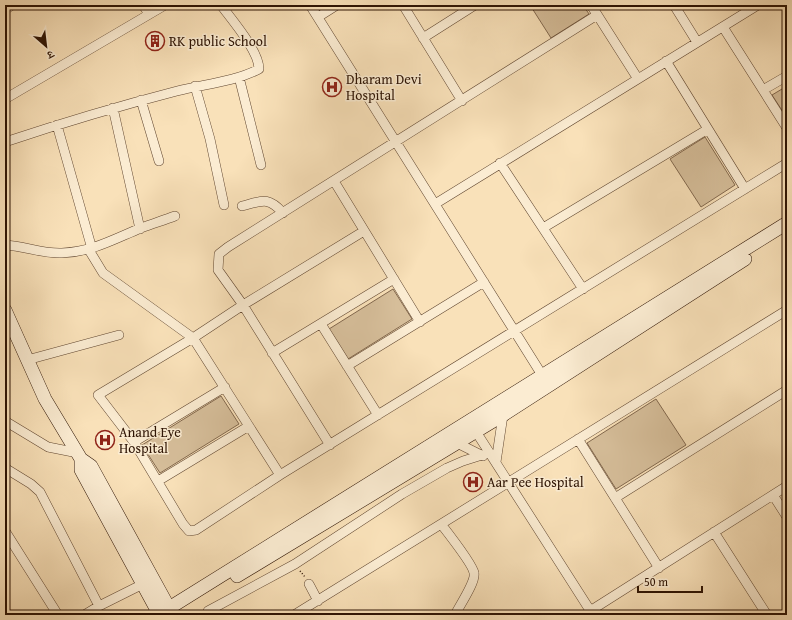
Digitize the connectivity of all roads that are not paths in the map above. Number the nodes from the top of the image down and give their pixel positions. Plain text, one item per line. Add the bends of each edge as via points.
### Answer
1 (12, 5) edge
2 (143, 5) edge
3 (165, 5) edge
4 (221, 5) edge
5 (310, 5) edge
6 (337, 5) edge
7 (403, 5) edge
8 (475, 5) edge
9 (591, 5) edge
10 (674, 5) edge
11 (758, 5) edge
12 (5, 10) edge
13 (149, 14) junction
14 (598, 16) junction
15 (318, 17) junction
16 (723, 27) junction
17 (423, 38) junction
18 (697, 42) junction
19 (666, 61) junction
20 (787, 76) edge
21 (239, 78) junction
22 (638, 79) junction
23 (194, 86) junction
24 (763, 90) junction
25 (5, 99) edge
26 (141, 100) junction
27 (462, 101) junction
28 (113, 108) junction
29 (57, 125) junction
30 (787, 128) edge
31 (708, 129) junction
32 (5, 142) edge
33 (396, 142) junction
34 (158, 161) dead end
35 (500, 163) junction
36 (787, 163) edge
37 (261, 166) dead end
38 (334, 181) junction
39 (745, 189) junction
40 (435, 204) junction
41 (224, 205) dead end
42 (242, 206) dead end
43 (283, 213) junction
44 (176, 216) dead end
45 (787, 223) edge
46 (543, 228) junction
47 (140, 229) junction
48 (364, 231) junction
49 (787, 233) edge
50 (5, 245) edge
51 (91, 249) junction
52 (394, 279) junction
53 (484, 282) junction
54 (582, 289) junction
55 (243, 305) junction
56 (5, 310) edge
57 (787, 310) edge
58 (420, 322) junction
59 (321, 324) junction
60 (515, 331) junction
61 (119, 335) dead end
62 (194, 338) junction
63 (272, 353) junction
64 (28, 360) junction
65 (347, 366) junction
66 (546, 380) junction
67 (225, 387) junction
68 (787, 390) edge
69 (378, 415) junction
70 (503, 415) junction
71 (5, 421) edge
72 (249, 426) junction
73 (473, 426) junction
74 (578, 439) junction
75 (134, 442) junction
76 (457, 443) junction
77 (330, 445) junction
78 (482, 455) junction
79 (80, 456) junction
80 (496, 462) junction
81 (5, 468) edge
82 (280, 476) junction
83 (158, 481) junction
84 (509, 482) junction
85 (787, 486) edge
86 (773, 495) junction
87 (615, 498) junction
88 (787, 517) edge
89 (441, 524) junction
90 (5, 531) edge
91 (714, 532) junction
92 (659, 568) junction
93 (143, 584) junction
94 (309, 584) road end
95 (318, 600) junction
96 (99, 606) junction
97 (208, 611) dead end
98 (592, 613) edge
99 (164, 614) edge
100 (58, 615) edge
101 (84, 615) edge
102 (294, 615) edge
103 (455, 615) edge
104 (767, 615) edge

1 - 12 street
2 - 13 street
3 - 13 street
4 - 21 street via 259,62 259,69
5 - 15 street
6 - 15 street
7 - 17 street
8 - 17 street
9 - 14 street
10 - 18 street
11 - 16 street
13 - 25 street
14 - 22 street
14 - 27 street
15 - 33 street
16 - 18 street
16 - 24 street
17 - 27 street
18 - 19 street
19 - 22 street
19 - 31 street
20 - 24 street
21 - 23 street
21 - 37 street
22 - 35 street
23 - 26 street
23 - 41 street via 210,139
24 - 30 street
26 - 28 street
26 - 34 street
27 - 33 street
28 - 29 street
28 - 47 street
29 - 32 street
29 - 51 street
31 - 39 street
31 - 46 street
33 - 38 street
33 - 40 street
35 - 40 street
35 - 46 street
36 - 39 street
38 - 43 street
38 - 48 street
39 - 54 street
40 - 53 street
42 - 43 street via 270,201
43 - 55 street via 219,254 218,270
44 - 47 street
45 - 66 main road
46 - 54 street
47 - 51 street
48 - 52 street
48 - 55 street
49 - 66 main road
50 - 51 street via 54,253
51 - 62 street via 99,268 108,277
52 - 58 street
52 - 59 street
53 - 58 street
53 - 60 street
54 - 60 street
55 - 62 street
55 - 63 street
56 - 64 main road
57 - 74 street
58 - 65 street
59 - 63 street
59 - 65 street
60 - 66 street
60 - 69 street
61 - 64 street
62 - 67 street
62 - 75 street via 98,395
63 - 77 street
64 - 79 main road via 45,399
65 - 69 street
66 - 70 main road
66 - 73 main road
67 - 72 street
67 - 75 street
68 - 87 street
69 - 77 street
70 - 73 main road
70 - 80 street
71 - 79 street via 48,447
72 - 82 street
72 - 83 street
73 - 76 main road
73 - 80 street
73 - 99 main road
74 - 84 street
74 - 87 street
75 - 83 street
76 - 78 street
76 - 99 main road
77 - 82 street
78 - 80 street
78 - 97 street via 447,468 402,494 295,564
79 - 93 main road via 82,470
79 - 99 main road via 91,466
80 - 84 street
81 - 96 street via 40,492
82 - 83 street via 196,530 189,531
84 - 89 street
84 - 98 street
85 - 86 street
86 - 88 street
86 - 91 street
87 - 92 street
89 - 95 street
89 - 103 street via 475,574
90 - 100 street
91 - 92 street
91 - 104 street
92 - 98 street
93 - 96 street
93 - 99 main road
94 - 95 street
95 - 102 street
96 - 101 street

